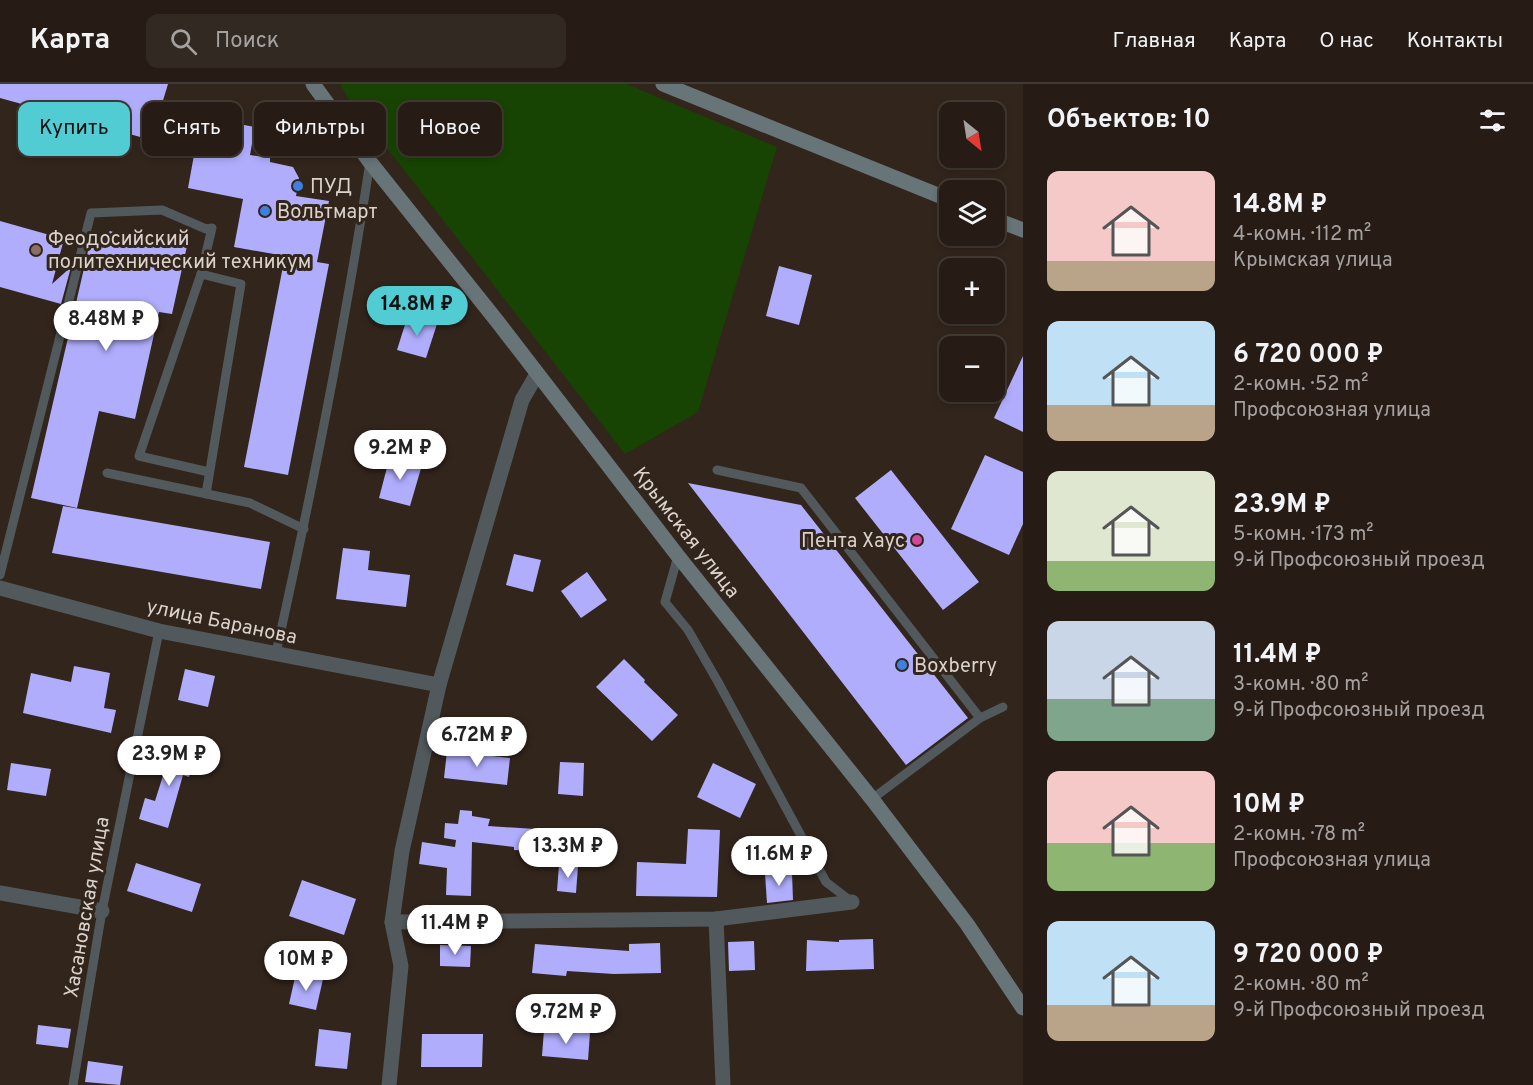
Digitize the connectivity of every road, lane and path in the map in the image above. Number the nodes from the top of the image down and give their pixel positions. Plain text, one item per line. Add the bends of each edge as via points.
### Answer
1 (313, 84) edge
2 (663, 84) edge
3 (370, 162) junction
4 (939, 196) edge
5 (1005, 223) edge
6 (1023, 230) edge
7 (201, 274) junction
8 (537, 374) junction
9 (717, 470) dead end
10 (209, 472) junction
11 (107, 473) dead end
12 (206, 494) junction
13 (304, 529) junction
14 (678, 556) junction
15 (0, 575) edge
16 (0, 588) edge
17 (159, 631) junction
18 (276, 653) junction
19 (439, 685) junction
20 (1003, 707) dead end
21 (980, 718) junction
22 (872, 799) junction
23 (0, 893) edge
24 (852, 902) joint
25 (102, 911) junction
26 (716, 919) junction
27 (392, 922) junction
28 (1023, 1008) edge
29 (73, 1085) edge
30 (389, 1085) edge
31 (723, 1085) edge

1 - 3 main road, Крымская улица
2 - 4 main road
3 - 8 main road, Крымская улица
3 - 13 lane
5 - 6 main road
7 - 10 lane via 241,284
7 - 10 lane via 139,456
7 - 15 lane via 212,228 162,210 91,213
8 - 14 main road, Крымская улица
8 - 19 street via 522,400
9 - 21 lane via 801,488
10 - 12 lane
11 - 12 lane
12 - 13 lane via 250,503
13 - 18 lane
14 - 22 main road, Крымская улица
14 - 24 lane via 665,602 718,682 826,882
16 - 17 street, улица Баранова
17 - 18 street, улица Баранова
17 - 25 lane, Хасановская улица
18 - 19 street, улица Баранова
19 - 27 street via 402,851
20 - 21 lane
21 - 22 lane
22 - 28 main road, Крымская улица via 967,924
23 - 25 street
24 - 26 street
25 - 29 lane, Хасановская улица
26 - 27 street
26 - 31 street
27 - 30 street via 400,966

